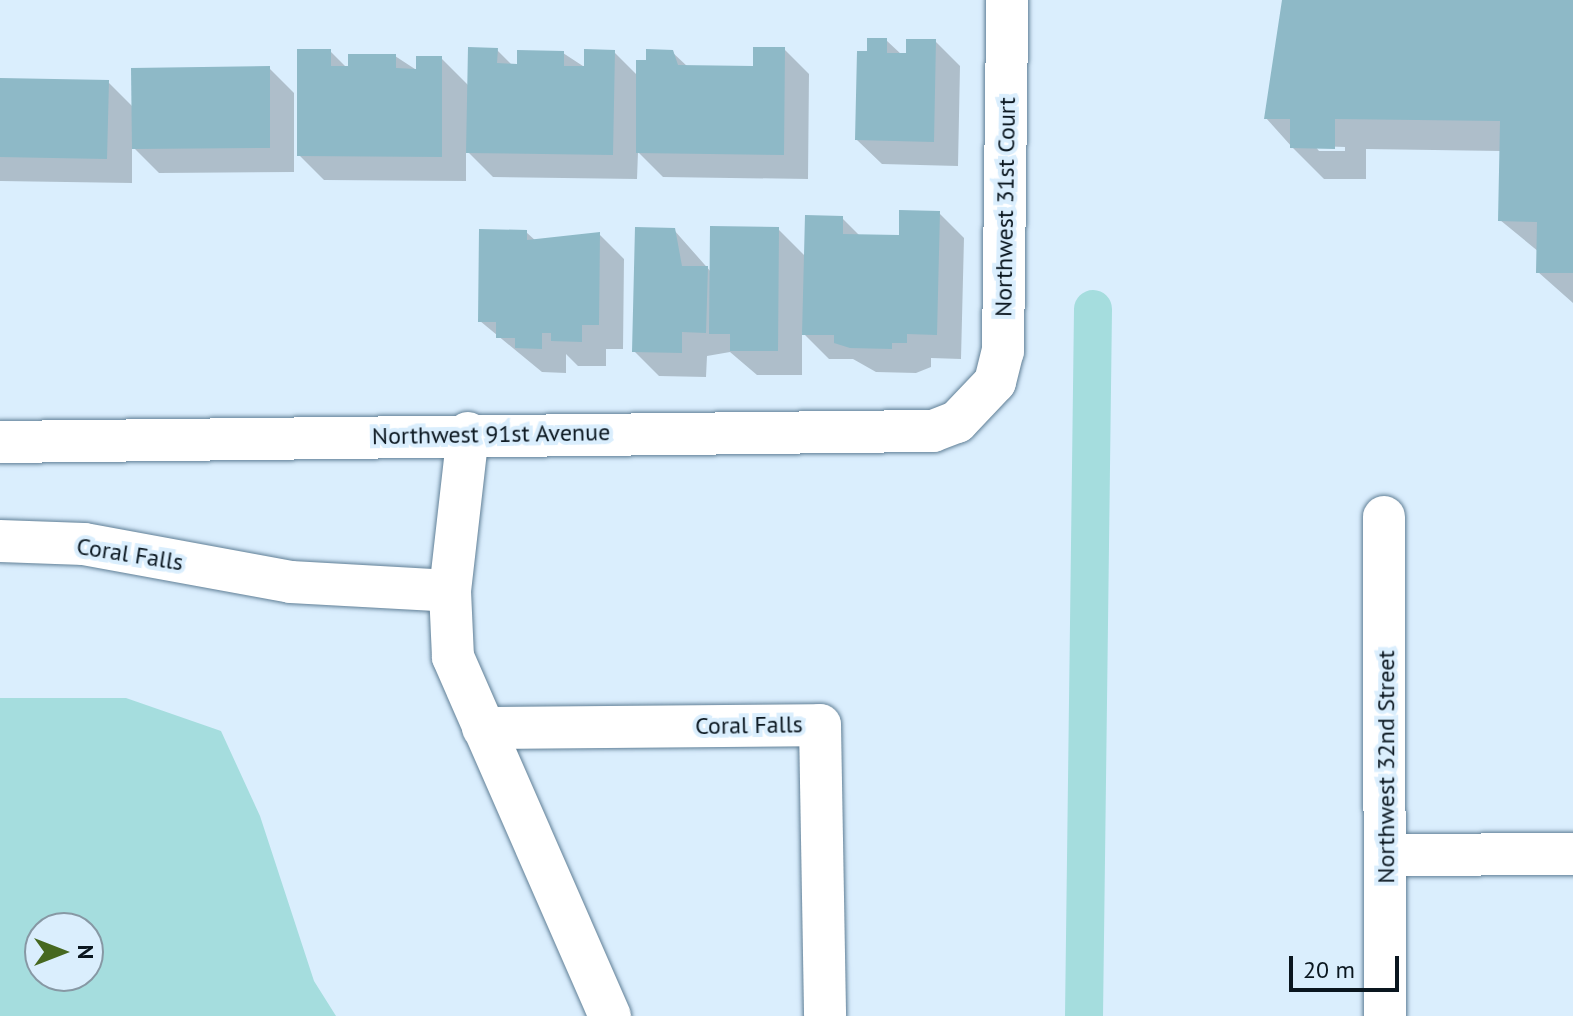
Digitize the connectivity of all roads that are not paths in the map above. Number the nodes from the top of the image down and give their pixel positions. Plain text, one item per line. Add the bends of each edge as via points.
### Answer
1 (1007, 0) edge
2 (976, 407) joint
3 (468, 433) junction
4 (0, 442) edge
5 (1384, 517) dead end
6 (0, 541) edge
7 (450, 591) junction
8 (483, 728) junction
9 (1573, 854) edge
10 (1387, 855) junction
11 (610, 1016) edge
12 (825, 1016) edge
13 (1385, 1016) edge

1 - 2 street, Northwest 31st Court via 1003,351 995,382
2 - 3 street, Northwest 91st Avenue via 933,431
3 - 4 street, Northwest 91st Avenue
3 - 7 street
5 - 10 street, Northwest 32nd Street
6 - 7 street, Coral Falls via 84,544 291,582
7 - 8 street via 453,657
8 - 11 street
8 - 12 street, Coral Falls via 820,725
9 - 10 street
10 - 13 street, Northwest 32nd Street

